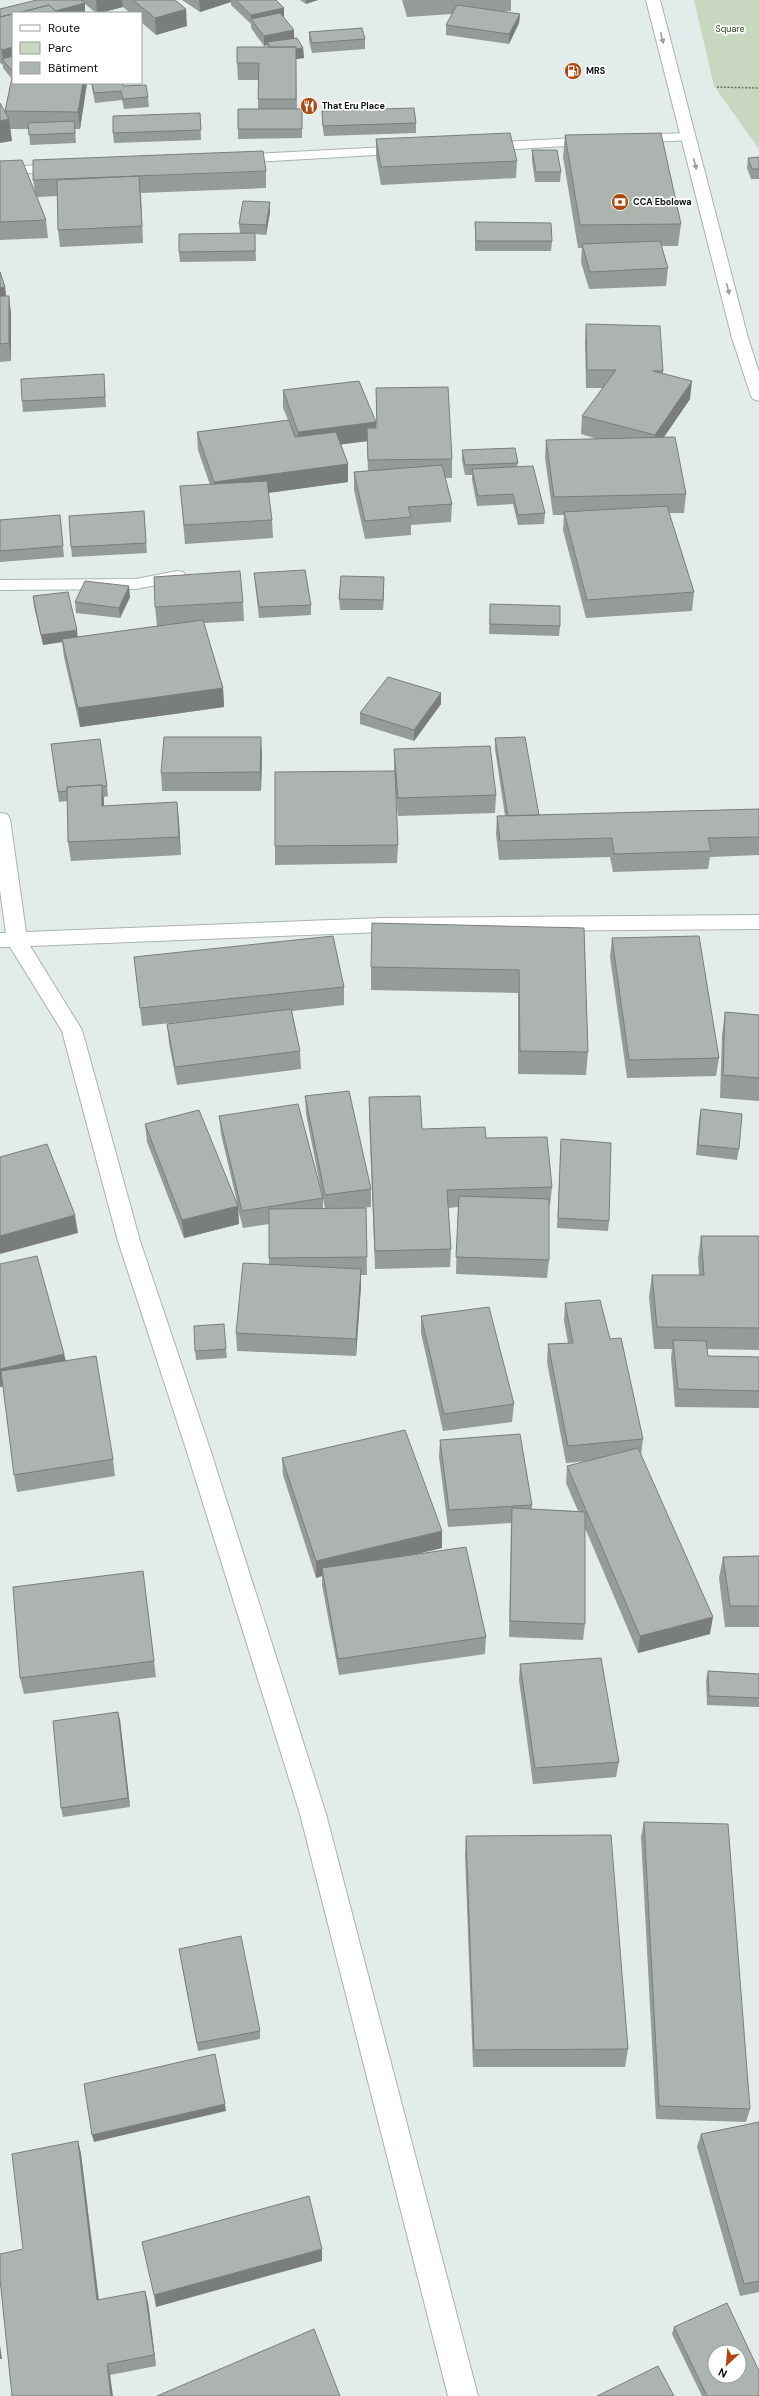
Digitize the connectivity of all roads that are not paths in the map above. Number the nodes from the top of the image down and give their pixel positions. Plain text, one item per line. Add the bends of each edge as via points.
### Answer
1 (653, 0) edge
2 (687, 137) junction
3 (466, 148) edge
4 (419, 150) edge
5 (221, 160) edge
6 (79, 167) edge
7 (0, 171) edge
8 (759, 396) edge
9 (176, 576) edge
10 (0, 585) edge
11 (0, 819) edge
12 (759, 922) edge
13 (8, 940) edge
14 (463, 2396) edge

1 -> 2 street
2 - 3 street
2 -> 8 street via 740,338
4 - 5 street
6 - 7 street
9 - 10 street via 136,584
11 - 13 street
12 - 13 street via 383,925
13 - 14 street via 72,1030 129,1241 311,1806

